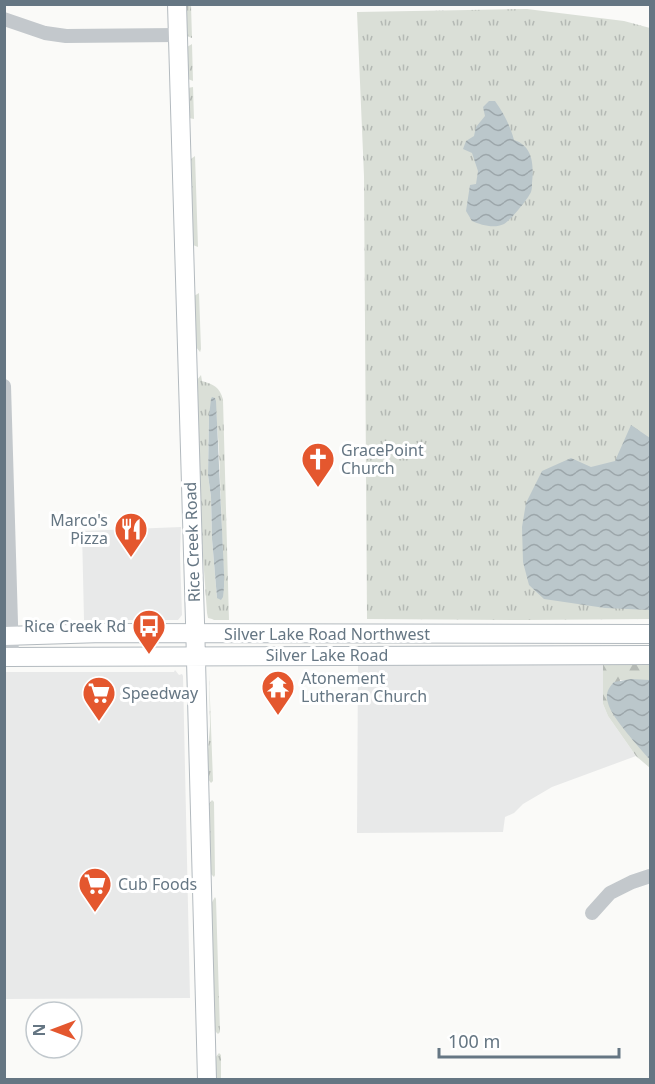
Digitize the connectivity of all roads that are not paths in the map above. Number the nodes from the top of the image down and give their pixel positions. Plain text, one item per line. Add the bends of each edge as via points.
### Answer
1 (177, 4) edge
2 (4, 19) edge
3 (177, 35) junction
4 (4, 386) edge
5 (195, 633) junction
6 (651, 634) edge
7 (8, 636) edge
8 (651, 655) edge
9 (196, 656) junction
10 (8, 657) edge
11 (651, 876) edge
12 (592, 912) dead end
13 (207, 1080) edge

1 - 3 main road, Rice Creek Road
2 - 3 street via 66,36
3 - 5 main road, Rice Creek Road
4 - 7 street
5 - 6 main road, Silver Lake Road Northwest
5 - 7 main road, Silver Lake Road Northwest
5 - 9 main road, Rice Creek Road
7 - 10 street
8 - 9 main road, Silver Lake Road
9 - 10 main road, Silver Lake Road
9 - 13 main road, Rice Creek Road
11 - 12 street via 610,893

